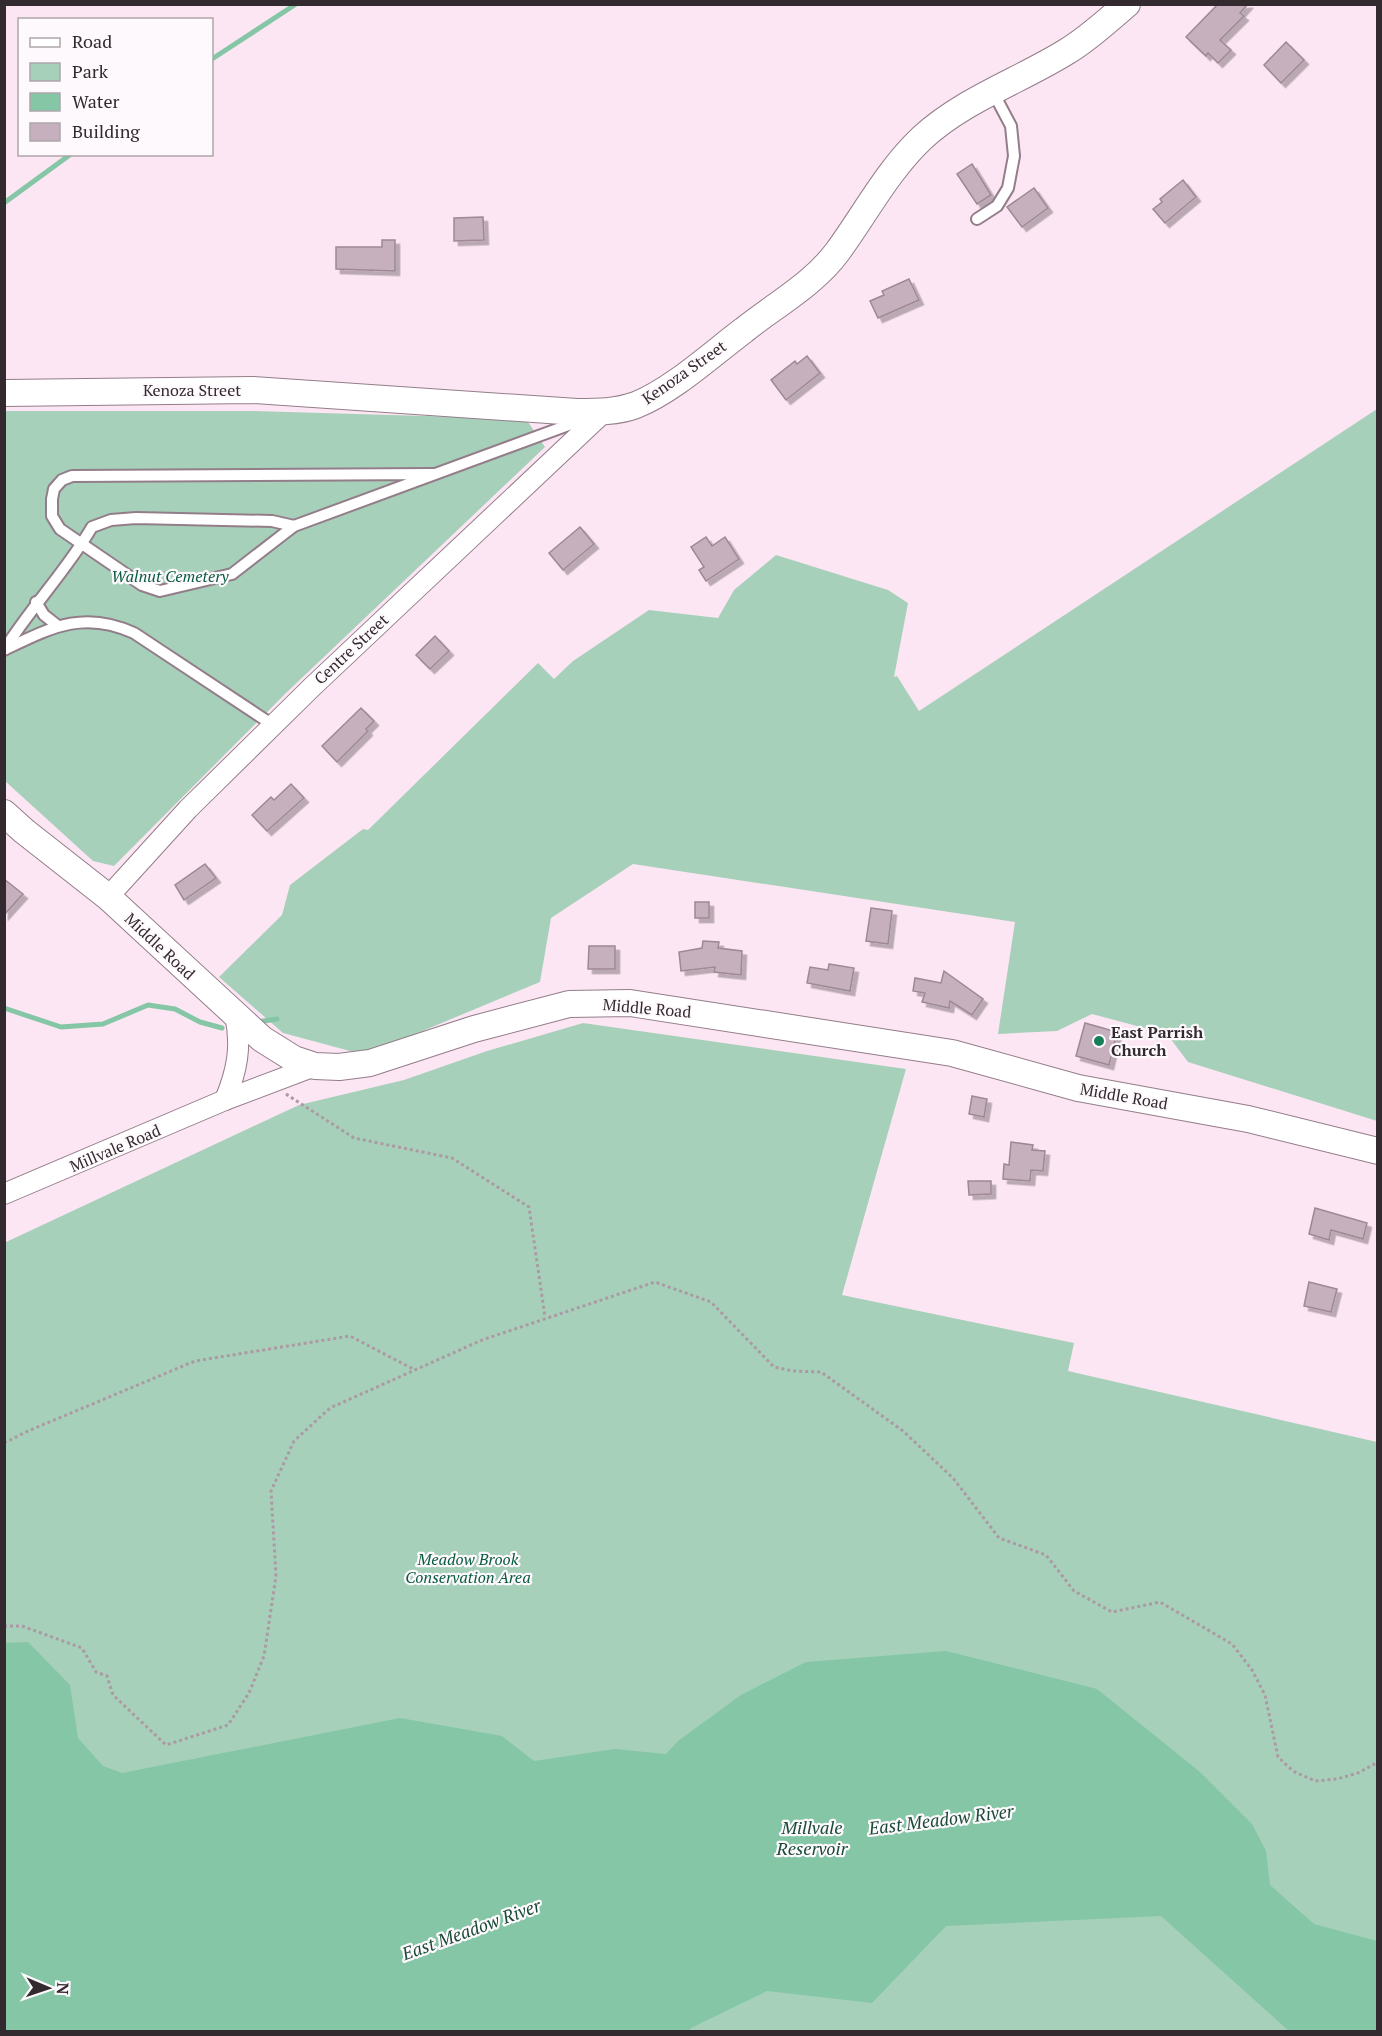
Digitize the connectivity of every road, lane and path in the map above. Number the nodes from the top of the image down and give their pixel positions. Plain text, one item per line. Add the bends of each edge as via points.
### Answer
1 (1127, 4) edge
2 (993, 92) junction
3 (977, 219) dead end
4 (4, 393) edge
5 (605, 411) junction
6 (434, 474) junction
7 (294, 526) junction
8 (81, 546) junction
9 (36, 602) junction
10 (58, 626) junction
11 (273, 725) junction
12 (4, 813) edge
13 (108, 897) junction
14 (235, 1015) junction
15 (315, 1066) junction
16 (270, 1083) junction
17 (225, 1100) junction
18 (1377, 1151) edge
19 (4, 1194) edge
20 (545, 1318) junction
21 (415, 1370) junction
22 (4, 1443) edge
23 (4, 1626) edge
24 (1377, 1762) edge

1 - 2 street, Kenoza Street via 1066,52
2 - 3 lane via 1011,126 1014,156 1008,188 997,206
2 - 5 street, Kenoza Street via 921,139 837,252 807,282 653,396 635,405
4 - 5 street, Kenoza Street via 253,390
5 - 6 lane
5 - 11 street, Centre Street
6 - 7 lane
6 - 8 lane via 72,476 54,489 52,516 60,529
7 - 8 lane via 243,520 111,520 92,527
7 - 8 lane via 232,574 160,591 142,585
8 - 9 lane
9 - 10 lane
9 - 10 lane via 4,650
10 - 11 lane via 110,622 134,633
11 - 13 street, Centre Street via 188,809
12 - 13 street, Middle Road
13 - 14 street, Middle Road
14 - 15 street, Middle Road via 277,1050
14 - 17 street via 239,1033 237,1064
15 - 16 street, Millvale Road
15 - 18 street, Middle Road via 370,1063 474,1029 569,1004 630,1003 952,1053 1078,1088 1259,1121
16 - 17 street, Millvale Road
16 - 20 path via 354,1138 452,1158 529,1207
17 - 19 street, Millvale Road
20 - 21 path
20 - 24 path via 655,1282 711,1302 774,1367 821,1372 903,1431 953,1478 999,1538 1046,1555 1074,1591 1112,1612 1160,1602 1232,1644 1265,1695 1278,1757 1293,1771 1315,1780 1336,1779
21 - 22 path via 350,1336 195,1361
21 - 23 path via 330,1408 294,1441 271,1491 276,1576 264,1656 249,1693 228,1725 165,1745 113,1695 107,1676 96,1672 82,1648 22,1626

